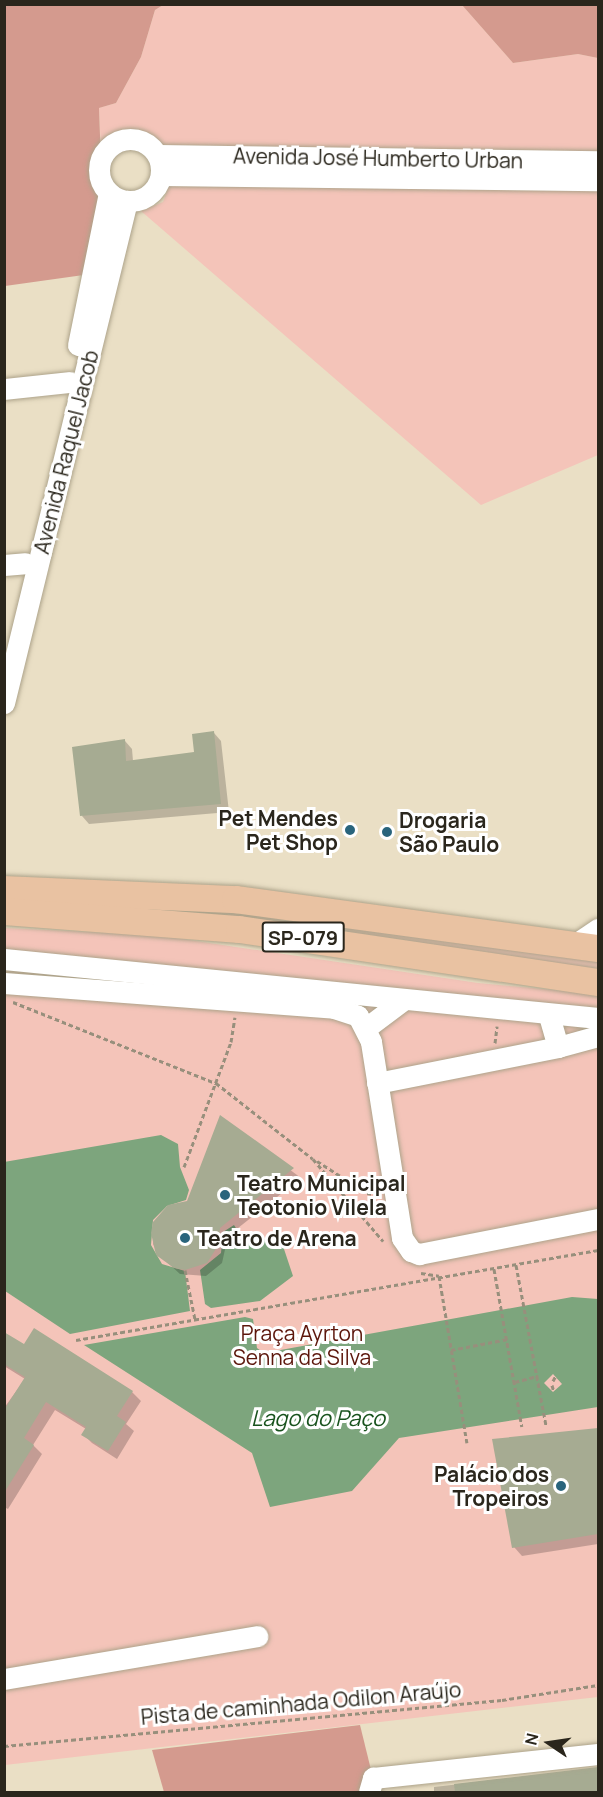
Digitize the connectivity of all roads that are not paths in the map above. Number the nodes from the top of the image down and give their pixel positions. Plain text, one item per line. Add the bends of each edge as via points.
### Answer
1 (598, 161) edge
2 (160, 165) junction
3 (598, 180) edge
4 (118, 197) junction
5 (70, 382) junction
6 (4, 389) edge
7 (15, 564) edge
8 (4, 646) edge
9 (4, 703) edge
10 (4, 889) edge
11 (4, 911) edge
12 (598, 929) edge
13 (586, 946) edge
14 (4, 959) edge
15 (4, 982) edge
16 (598, 982) edge
17 (403, 1000) junction
18 (549, 1015) junction
19 (598, 1018) edge
20 (362, 1022) junction
21 (598, 1036) edge
22 (558, 1047) junction
23 (377, 1083) junction
24 (598, 1219) edge
25 (257, 1636) dead end
26 (4, 1679) edge
27 (598, 1754) edge
28 (369, 1792) edge

1 - 2 street, Avenida José Humberto Urban
2 - 3 street, Avenida José Humberto Urban
2 - 4 street via 149,195
2 - 4 street, Avenida Raquel Jacob via 138,140 115,142 101,160 99,172
4 - 5 street, Avenida Raquel Jacob
4 - 9 street, Avenida Raquel Jacob
5 - 6 street
5 - 7 street, Avenida Raquel Jacob
7 - 8 street, Avenida Raquel Jacob
10 - 13 main road, SP-079 via 234,899
11 - 16 main road, SP-079 via 239,929
12 - 13 street
14 - 17 street
15 - 20 street via 334,1008
17 - 18 street
17 - 20 street
18 - 19 street
18 - 22 street
20 - 23 street
21 - 22 street
22 - 23 street
23 - 24 street via 402,1238 411,1251 419,1254
25 - 26 street
27 - 28 street via 373,1778

